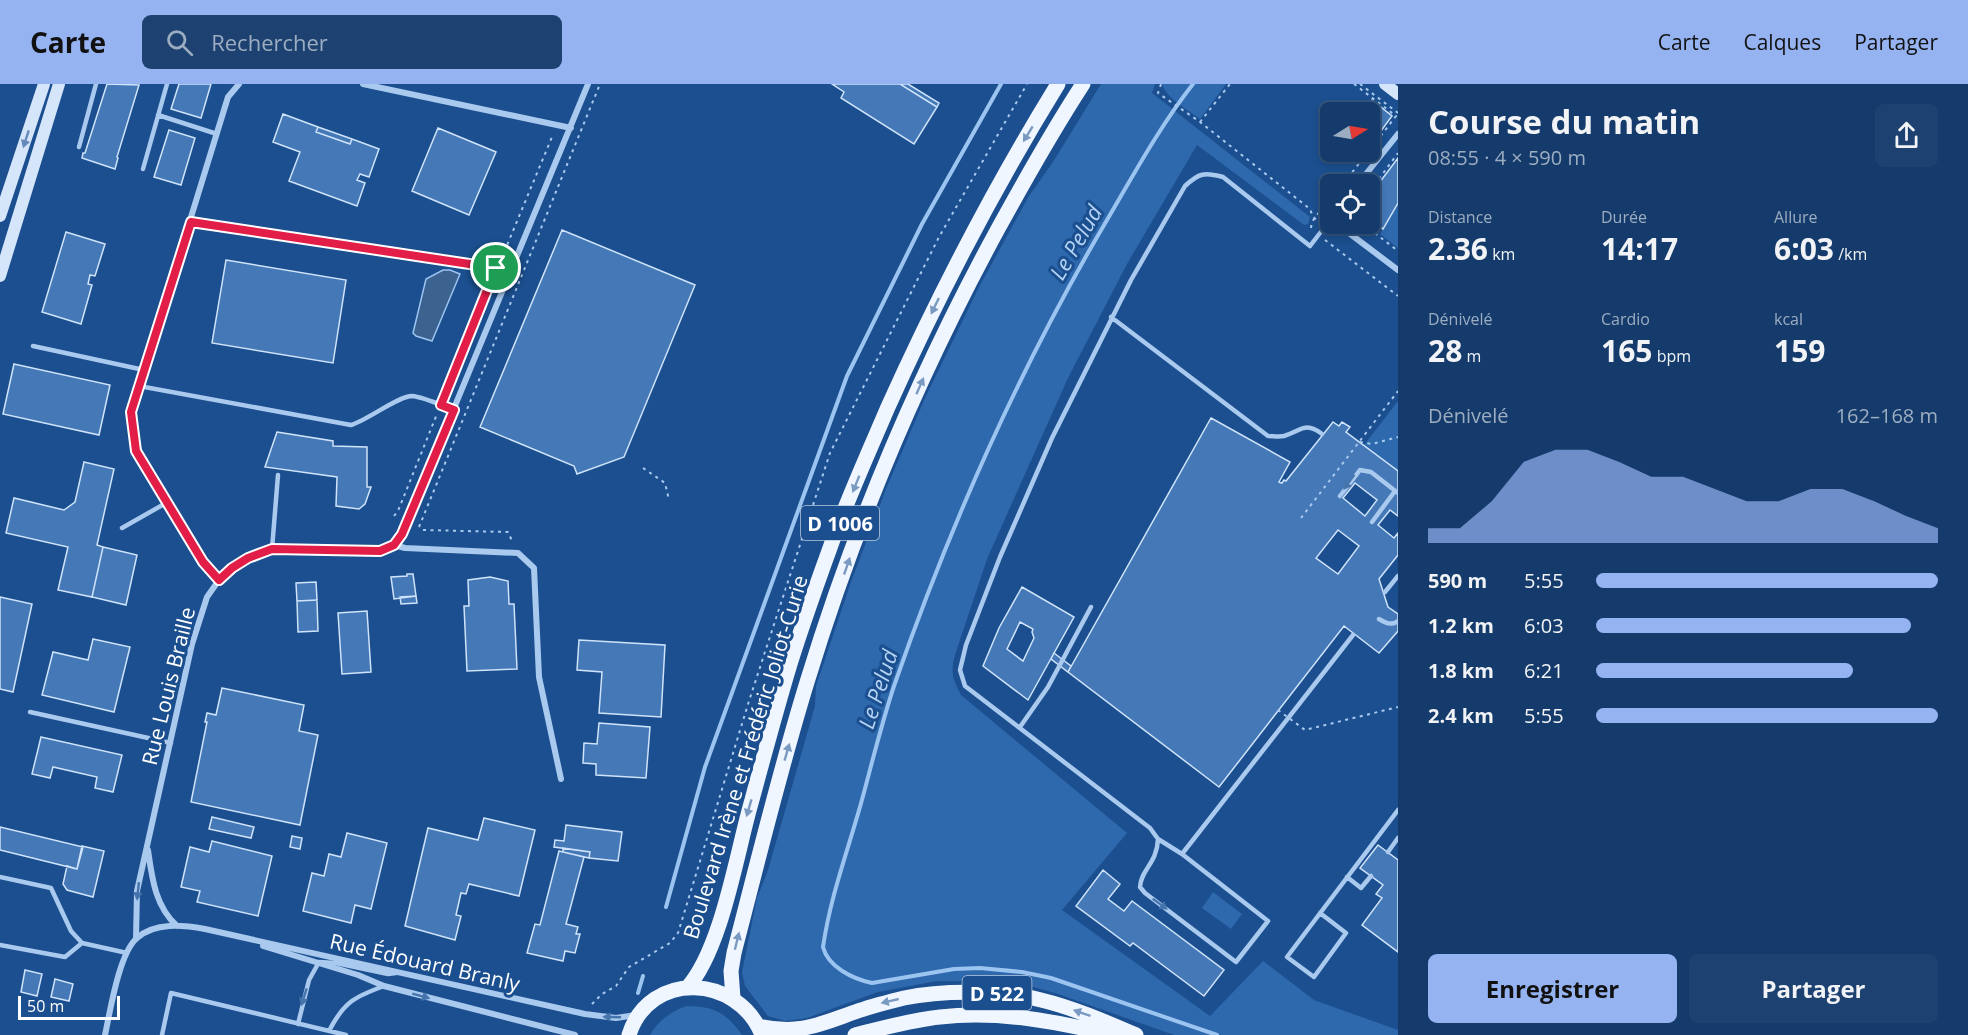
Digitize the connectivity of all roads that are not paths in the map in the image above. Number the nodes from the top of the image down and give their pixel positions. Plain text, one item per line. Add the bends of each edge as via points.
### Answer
1 (44, 84) edge
2 (59, 84) edge
3 (96, 84) edge
4 (166, 84) edge
5 (239, 84) edge
6 (363, 84) edge
7 (588, 84) edge
8 (1058, 84) edge
9 (1083, 84) edge
10 (1385, 84) edge
11 (1398, 94) edge
12 (158, 115) junction
13 (571, 128) junction
14 (217, 134) junction
15 (1398, 134) edge
16 (79, 147) dead end
17 (142, 169) dead end
18 (1366, 174) edge
19 (0, 215) edge
20 (1320, 232) edge
21 (1350, 234) edge
22 (1398, 270) edge
23 (0, 276) edge
24 (1111, 317) junction
25 (33, 346) dead end
26 (144, 370) junction
27 (139, 386) junction
28 (454, 410) junction
29 (1322, 434) dead end
30 (278, 475) dead end
31 (1397, 492) edge
32 (1340, 496) dead end
33 (166, 503) junction
34 (1372, 522) dead end
35 (122, 528) dead end
36 (394, 545) junction
37 (272, 549) junction
38 (1398, 576) edge
39 (219, 580) junction
40 (1385, 592) dead end
41 (1091, 607) dead end
42 (1379, 619) dead end
43 (1398, 621) edge
44 (1353, 635) dead end
45 (30, 712) dead end
46 (1020, 727) junction
47 (171, 743) junction
48 (561, 779) dead end
49 (1398, 810) edge
50 (1398, 838) edge
51 (1158, 839) junction
52 (147, 843) junction
53 (1388, 852) dead end
54 (1182, 854) junction
55 (1371, 876) dead end
56 (0, 877) edge
57 (1347, 877) junction
58 (1320, 913) junction
59 (177, 926) junction
60 (205, 929) junction
61 (136, 939) junction
62 (82, 943) junction
63 (0, 945) edge
64 (127, 953) junction
65 (319, 962) junction
66 (401, 973) junction
67 (384, 986) junction
68 (687, 987) junction
69 (733, 998) junction
70 (639, 1014) junction
71 (298, 1024) junction
72 (760, 1030) edge
73 (329, 1031) junction
74 (105, 1035) edge
75 (162, 1035) edge
76 (346, 1035) edge
77 (575, 1035) edge
78 (628, 1035) edge
79 (855, 1035) edge
80 (1113, 1035) edge
81 (1136, 1035) edge

1 -> 19 main road
2 - 23 main road
3 - 16 lane
4 - 12 lane
5 - 14 street via 228,97
6 - 13 street
7 - 13 street
8 -> 68 main road, Boulevard Irène et Frédéric Joliot-Curie / D 1006 via 941,292 876,434 836,532 787,673 712,942 695,979
69 -> 9 main road, Boulevard Irène et Frédéric Joliot-Curie / D 1006 via 734,953 786,753 857,537 899,433 964,293 1031,169
10 - 11 main road
12 - 14 lane
12 - 17 lane
13 - 28 street
14 - 26 street
15 - 18 street
20 - 24 lane via 1310,246 1223,177 1209,173 1196,176 1185,186
21 - 22 street
24 - 29 lane via 1268,436 1282,437 1308,427
24 - 46 lane via 1000,557 960,670 965,686
25 - 26 lane
26 - 27 street
27 - 28 lane via 351,425 412,396
27 - 33 street via 131,412 136,451
28 - 36 street via 408,524
30 - 37 lane
31 -> 32 lane via 1371,472 1360,470
31 - 34 lane
33 - 35 lane
33 - 39 street
36 - 37 street, Rue Louis Braille via 380,551
36 - 48 street, Rue Louis Braille via 518,553 534,568 539,677
37 - 39 street, Rue Louis Braille via 248,558
38 - 40 lane
39 - 47 street, Rue Louis Braille via 198,620
41 - 46 lane via 1048,687
42 - 43 lane via 1386,624
44 - 54 lane
45 - 47 lane
46 - 51 lane via 1150,828
47 - 52 street, Rue Louis Braille
49 - 57 lane
50 - 53 lane
51 - 54 lane
51 -> 54 lane via 1158,852 1140,879 1140,887 1236,962 1268,921
52 - 59 street, Rue Louis Braille via 152,884 167,917
52 -> 61 street, Rue Louis Braille via 137,891
55 - 57 lane via 1361,888
56 - 62 lane via 51,888 71,931
57 - 58 lane
58 - 58 lane via 1287,957 1314,977 1346,933
59 - 60 street, Rue Édouard Branly
59 - 61 street, Rue Édouard Branly via 148,931
60 - 65 street, Rue Édouard Branly
60 - 66 street, Rue Édouard Branly
61 - 64 street
62 - 63 lane via 65,957
62 - 64 lane
64 - 74 street
65 - 66 lane
65 - 67 street, Rue Édouard Branly
65 -> 71 lane via 309,980
70 -> 66 street, Rue Édouard Branly via 616,1018 585,1014
67 - 73 lane via 355,998 339,1012
67 -> 77 street, Rue Édouard Branly
68 - 69 main road via 711,989
68 - 70 main road via 669,992
69 - 72 main road via 748,1010
70 - 78 main road
71 - 73 lane
71 - 75 lane via 171,993
81 -> 72 main road, D 522 via 1040,999 994,993 907,997 789,1032
73 - 76 lane
79 - 80 main road, D 522 via 941,1016 994,1015

